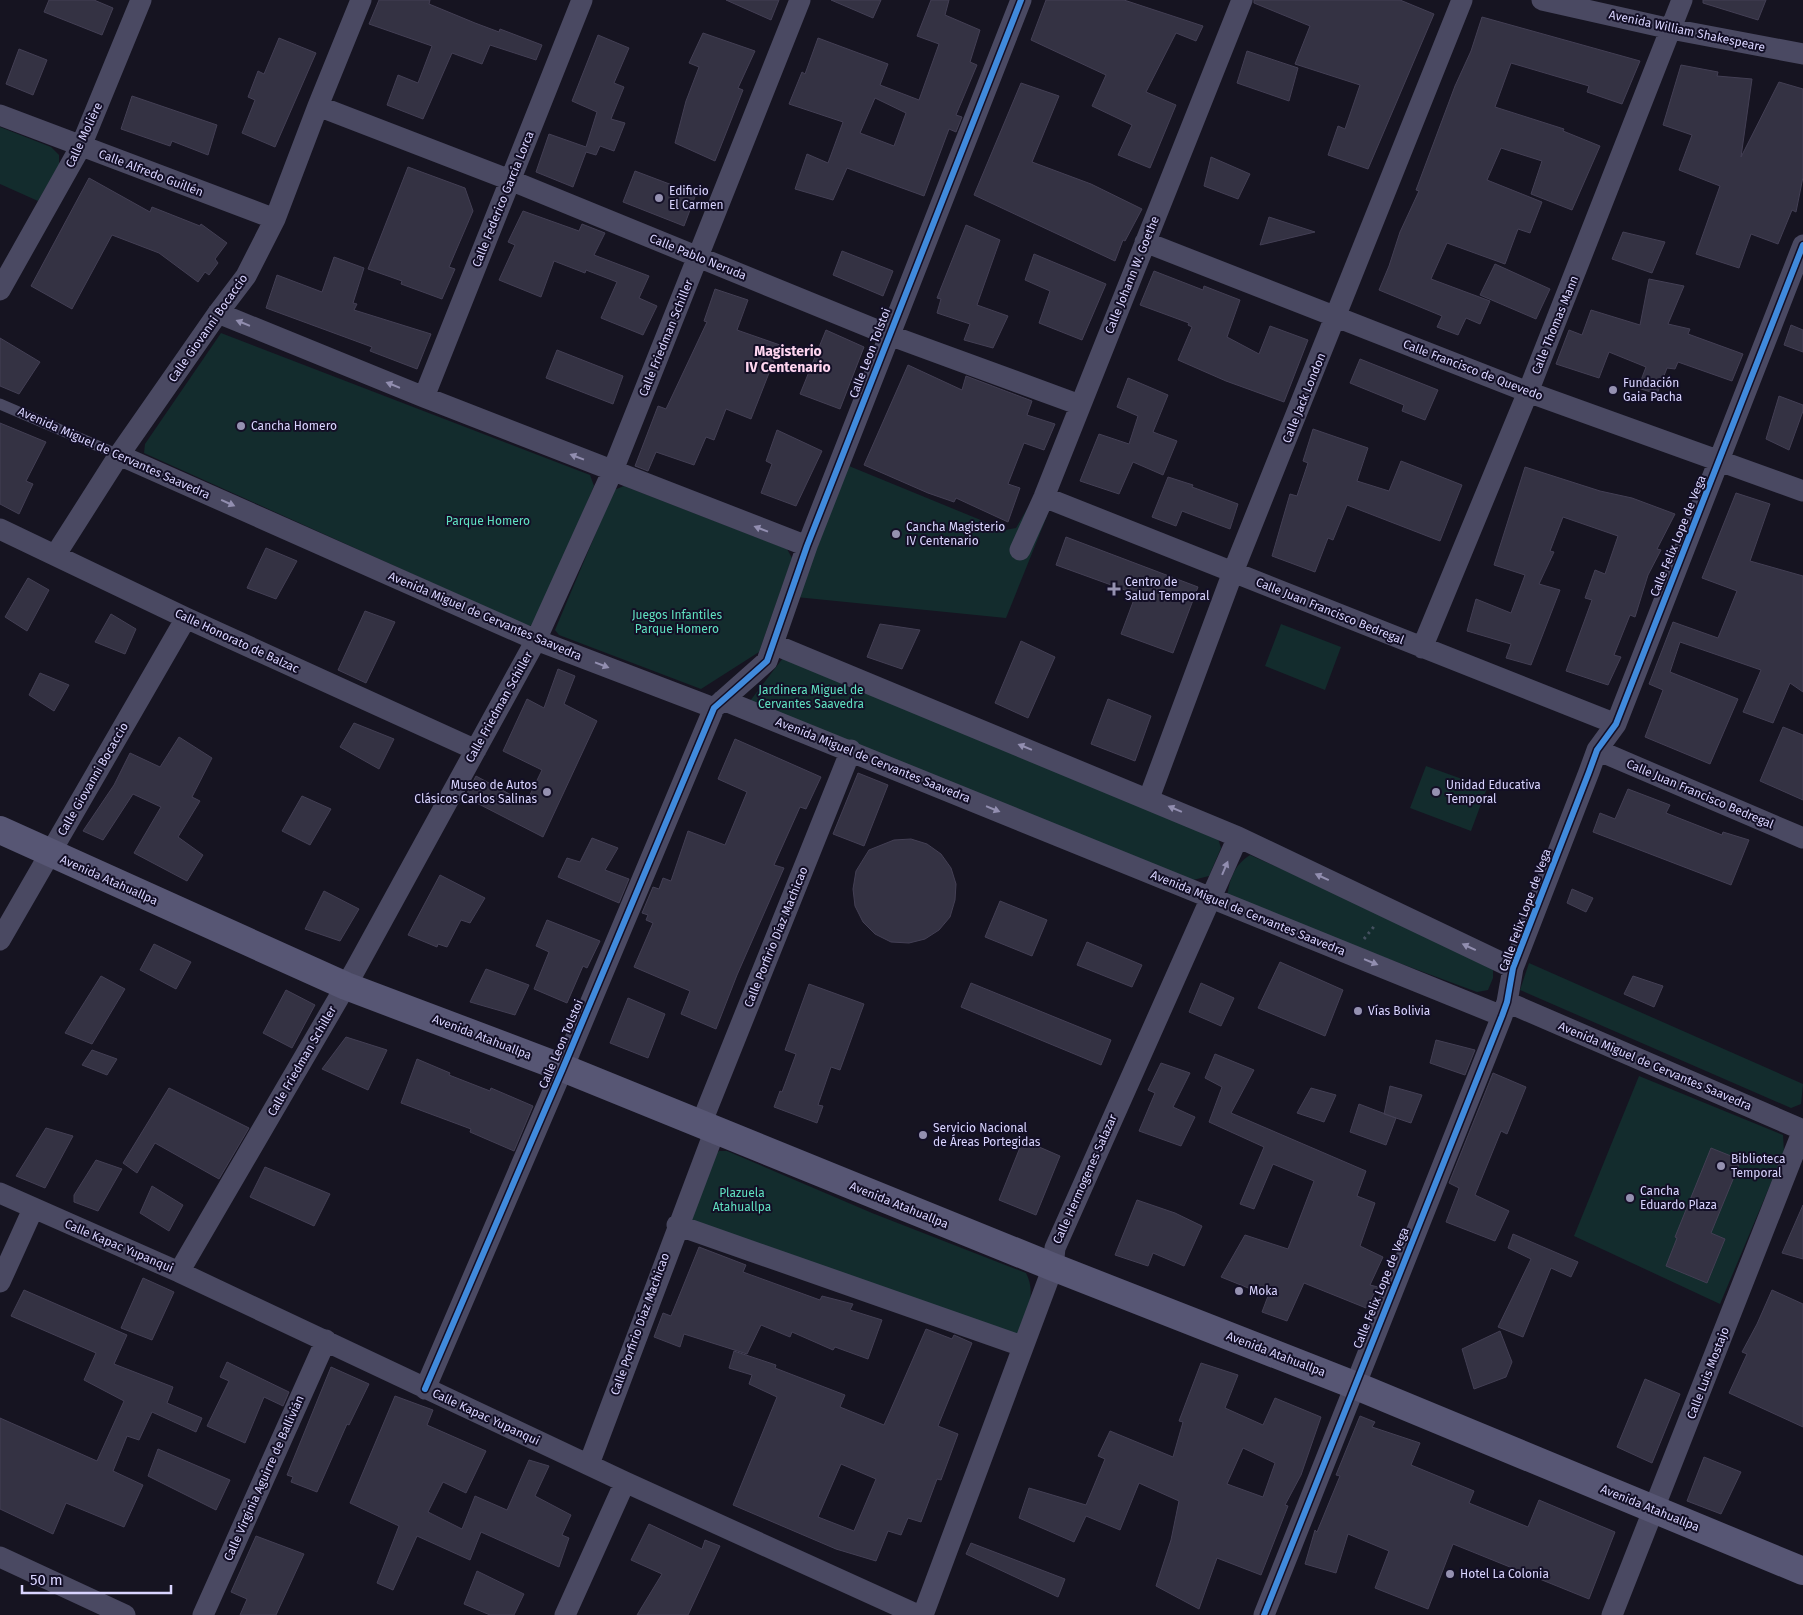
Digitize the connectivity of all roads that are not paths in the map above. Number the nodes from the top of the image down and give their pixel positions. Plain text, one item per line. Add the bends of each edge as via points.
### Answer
1 (141, 0) edge
2 (361, 0) edge
3 (582, 0) edge
4 (800, 0) edge
5 (1021, 0) edge
6 (1242, 0) edge
7 (1462, 0) edge
8 (1542, 0) edge
9 (1682, 0) edge
10 (1672, 29) junction
11 (1803, 54) edge
12 (318, 106) junction
13 (0, 115) edge
14 (81, 146) junction
15 (510, 180) junction
16 (275, 219) junction
17 (1145, 242) junction
18 (1803, 245) edge
19 (698, 257) junction
20 (0, 290) edge
21 (218, 313) junction
22 (1337, 317) junction
23 (889, 335) junction
24 (1528, 392) junction
25 (424, 397) junction
26 (0, 404) edge
27 (1080, 405) junction
28 (119, 455) junction
29 (1720, 461) junction
30 (613, 470) junction
31 (1803, 491) edge
32 (1044, 497) junction
33 (0, 529) edge
34 (807, 546) junction
35 (1020, 550) dead end
36 (56, 554) junction
37 (1233, 572) junction
38 (186, 618) junction
39 (536, 640) junction
40 (773, 644) junction
41 (1422, 648) junction
42 (719, 704) junction
43 (1616, 724) junction
44 (476, 750) junction
45 (851, 750) junction
46 (1597, 750) junction
47 (1149, 798) junction
48 (0, 830) edge
49 (1238, 837) junction
50 (1803, 838) edge
51 (50, 854) junction
52 (1212, 899) junction
53 (0, 940) edge
54 (1513, 968) junction
55 (346, 986) junction
56 (1505, 1009) junction
57 (563, 1068) junction
58 (708, 1127) junction
59 (1803, 1130) edge
60 (0, 1193) edge
61 (33, 1209) junction
62 (677, 1225) junction
63 (1053, 1267) junction
64 (180, 1272) junction
65 (0, 1282) edge
66 (326, 1340) junction
67 (1022, 1346) junction
68 (1354, 1385) junction
69 (425, 1389) junction
70 (588, 1464) junction
71 (625, 1482) junction
72 (1654, 1510) junction
73 (0, 1557) edge
74 (1803, 1570) edge
75 (125, 1615) edge
76 (203, 1615) edge
77 (565, 1615) edge
78 (918, 1615) edge
79 (923, 1615) edge
80 (1264, 1615) edge
81 (1612, 1615) edge

1 - 14 street, Calle Molière
2 - 12 street, Calle Giovanni Bocaccio
3 - 15 street, Calle Federico García Lorca
4 - 19 street, Calle Friedman Schiller
5 - 23 street, Calle Leon Tolstoi
6 - 17 street, Calle Johann W. Goethe
7 - 22 street, Calle Jack London
8 - 10 street, Avenida William Shakespeare
9 - 10 street, Calle Thomas Mann
10 - 11 street, Avenida William Shakespeare
10 - 24 street, Calle Thomas Mann
12 - 15 street, Calle Pablo Neruda
12 - 16 street, Calle Giovanni Bocaccio
13 - 14 street, Calle Alfredo Guillén
14 - 16 street, Calle Alfredo Guillén
14 - 20 street, Calle Molière
15 - 19 street, Calle Pablo Neruda
15 - 25 street, Calle Federico García Lorca
16 - 21 street, Calle Giovanni Bocaccio via 246,276
17 - 22 street, Calle Francisco de Quevedo
17 - 27 street, Calle Johann W. Goethe
18 - 29 street, Calle Felix Lope de Vega
19 - 23 street, Calle Pablo Neruda
19 - 30 street, Calle Friedman Schiller
25 -> 21 street
21 - 28 street, Calle Giovanni Bocaccio
22 - 24 street, Calle Francisco de Quevedo
22 - 37 street, Calle Jack London
23 - 27 street, Calle Pablo Neruda
23 - 34 street, Calle Leon Tolstoi
24 - 29 street, Calle Francisco de Quevedo
24 - 41 street, Calle Thomas Mann
30 -> 25 street
26 - 28 lane, Avenida Miguel de Cervantes Saavedra
27 - 32 street, Calle Johann W. Goethe
28 - 36 street, Calle Giovanni Bocaccio
28 -> 39 street, Avenida Miguel de Cervantes Saavedra
29 - 31 street, Calle Francisco de Quevedo
29 - 43 street, Calle Felix Lope de Vega
34 -> 30 street
30 - 39 street, Calle Friedman Schiller
32 - 35 street, Calle Johann W. Goethe
32 - 37 street, Calle Juan Francisco Bedregal
33 - 36 street, Calle Honorato de Balzac
34 - 40 street, Calle Leon Tolstoi
36 - 38 street, Calle Honorato de Balzac
37 - 41 street, Calle Juan Francisco Bedregal
37 - 47 street, Calle Jack London
38 - 44 street, Calle Honorato de Balzac
38 - 51 street, Calle Giovanni Bocaccio
39 -> 42 street, Avenida Miguel de Cervantes Saavedra
39 - 44 street, Calle Friedman Schiller
40 - 42 street, Calle Leon Tolstoi via 767,661
47 -> 40 street
41 - 43 street, Calle Juan Francisco Bedregal
42 - 45 street, Avenida Miguel de Cervantes Saavedra
42 - 57 street, Calle Leon Tolstoi
43 - 46 street, Calle Felix Lope de Vega
44 - 55 street, Calle Friedman Schiller
45 -> 52 street, Avenida Miguel de Cervantes Saavedra
45 - 58 street, Calle Porfirio Díaz Machicao
46 - 50 street, Calle Juan Francisco Bedregal
46 - 54 street, Calle Felix Lope de Vega
49 -> 47 street
48 - 51 main road, Avenida Atahuallpa
52 -> 49 street, Calle Hermogenes Salazar
54 -> 49 street
51 - 53 street, Calle Giovanni Bocaccio
51 - 55 main road, Avenida Atahuallpa
52 -> 56 street, Avenida Miguel de Cervantes Saavedra via 1351,954
52 - 63 street, Calle Hermogenes Salazar via 1055,1248
54 - 56 street, Calle Felix Lope de Vega
55 - 57 main road, Avenida Atahuallpa
55 - 64 street, Calle Friedman Schiller
56 - 59 street, Avenida Miguel de Cervantes Saavedra
56 - 68 street, Calle Felix Lope de Vega
57 - 58 main road, Avenida Atahuallpa
57 - 69 street, Calle Leon Tolstoi
58 - 62 street, Calle Porfirio Díaz Machicao
58 - 63 main road, Avenida Atahuallpa
59 - 72 street, Calle Luis Mostajo
60 - 61 street, Calle Kapac Yupanqui
61 - 64 street, Calle Kapac Yupanqui
61 - 65 street
62 - 67 street
62 - 70 street, Calle Porfirio Díaz Machicao
63 - 67 street, Calle Hermogenes Salazar
63 - 68 main road, Avenida Atahuallpa
64 - 66 street, Calle Kapac Yupanqui
66 - 69 street, Calle Kapac Yupanqui
66 - 76 street, Calle Virginia Aguirre de Ballivián
67 - 79 street, Calle Hermogenes Salazar
68 - 72 main road, Avenida Atahuallpa
68 - 80 street, Calle Felix Lope de Vega
69 - 70 street, Calle Kapac Yupanqui
70 - 71 street, Calle Kapac Yupanqui
71 - 77 street
71 - 78 street, Calle Kapac Yupanqui
72 - 74 main road, Avenida Atahuallpa
72 - 81 street, Calle Luis Mostajo
73 - 75 street

